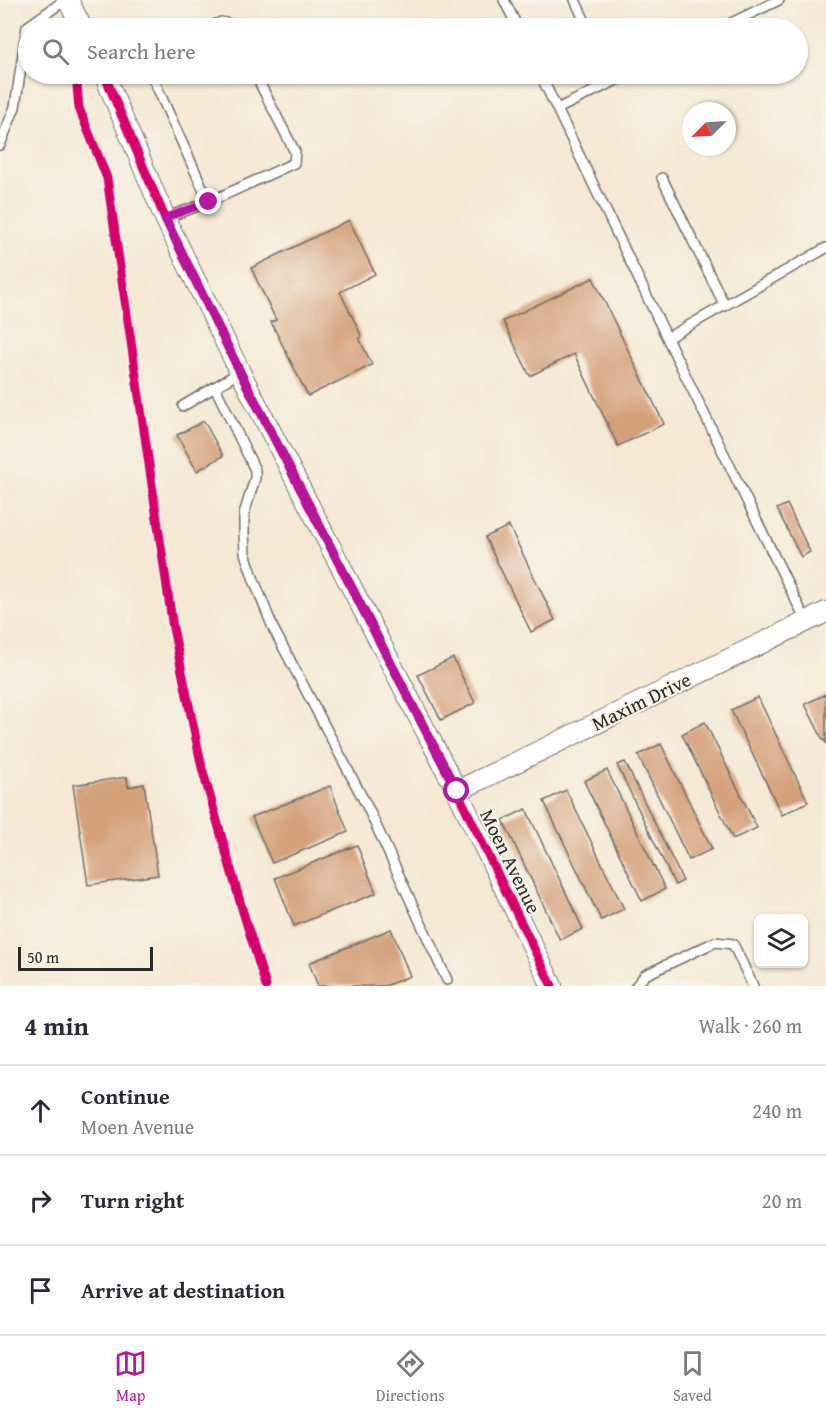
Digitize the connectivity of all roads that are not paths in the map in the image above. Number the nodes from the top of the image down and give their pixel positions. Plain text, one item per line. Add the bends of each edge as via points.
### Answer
1 (67, 0) edge
2 (504, 0) edge
3 (574, 0) edge
4 (779, 0) edge
5 (40, 18) edge
6 (77, 18) edge
7 (513, 18) edge
8 (583, 18) edge
9 (742, 18) edge
10 (18, 84) edge
11 (108, 84) edge
12 (156, 84) edge
13 (260, 84) edge
14 (545, 84) edge
15 (599, 84) edge
16 (557, 109) junction
17 (0, 145) edge
18 (662, 178) dead end
19 (209, 202) junction
20 (165, 218) junction
21 (826, 248) edge
22 (725, 306) junction
23 (667, 338) junction
24 (240, 372) junction
25 (215, 387) junction
26 (183, 406) dead end
27 (826, 612) edge
28 (806, 621) junction
29 (457, 791) junction
30 (447, 980) dead end
31 (552, 986) edge
32 (636, 986) edge
33 (753, 986) edge

1 - 5 lane
1 - 6 street
2 - 7 lane
3 - 8 lane
4 - 9 lane
10 - 17 lane via 15,107
11 - 20 street, Moen Avenue
12 - 19 lane
13 - 19 lane via 295,152 294,163
14 - 16 lane
15 - 16 lane
16 - 23 lane
18 - 22 lane
19 - 20 lane
20 - 24 street, Moen Avenue
21 - 22 lane
22 - 23 lane
23 - 28 lane
24 - 25 lane
24 - 29 street, Moen Avenue
25 - 26 lane
25 - 30 lane via 255,470 244,514 244,532 245,553 258,590 283,648 368,808
27 - 28 street, Maxim Drive
28 - 29 street, Maxim Drive
29 - 31 street, Moen Avenue
32 - 33 lane via 645,975 715,942 733,944

